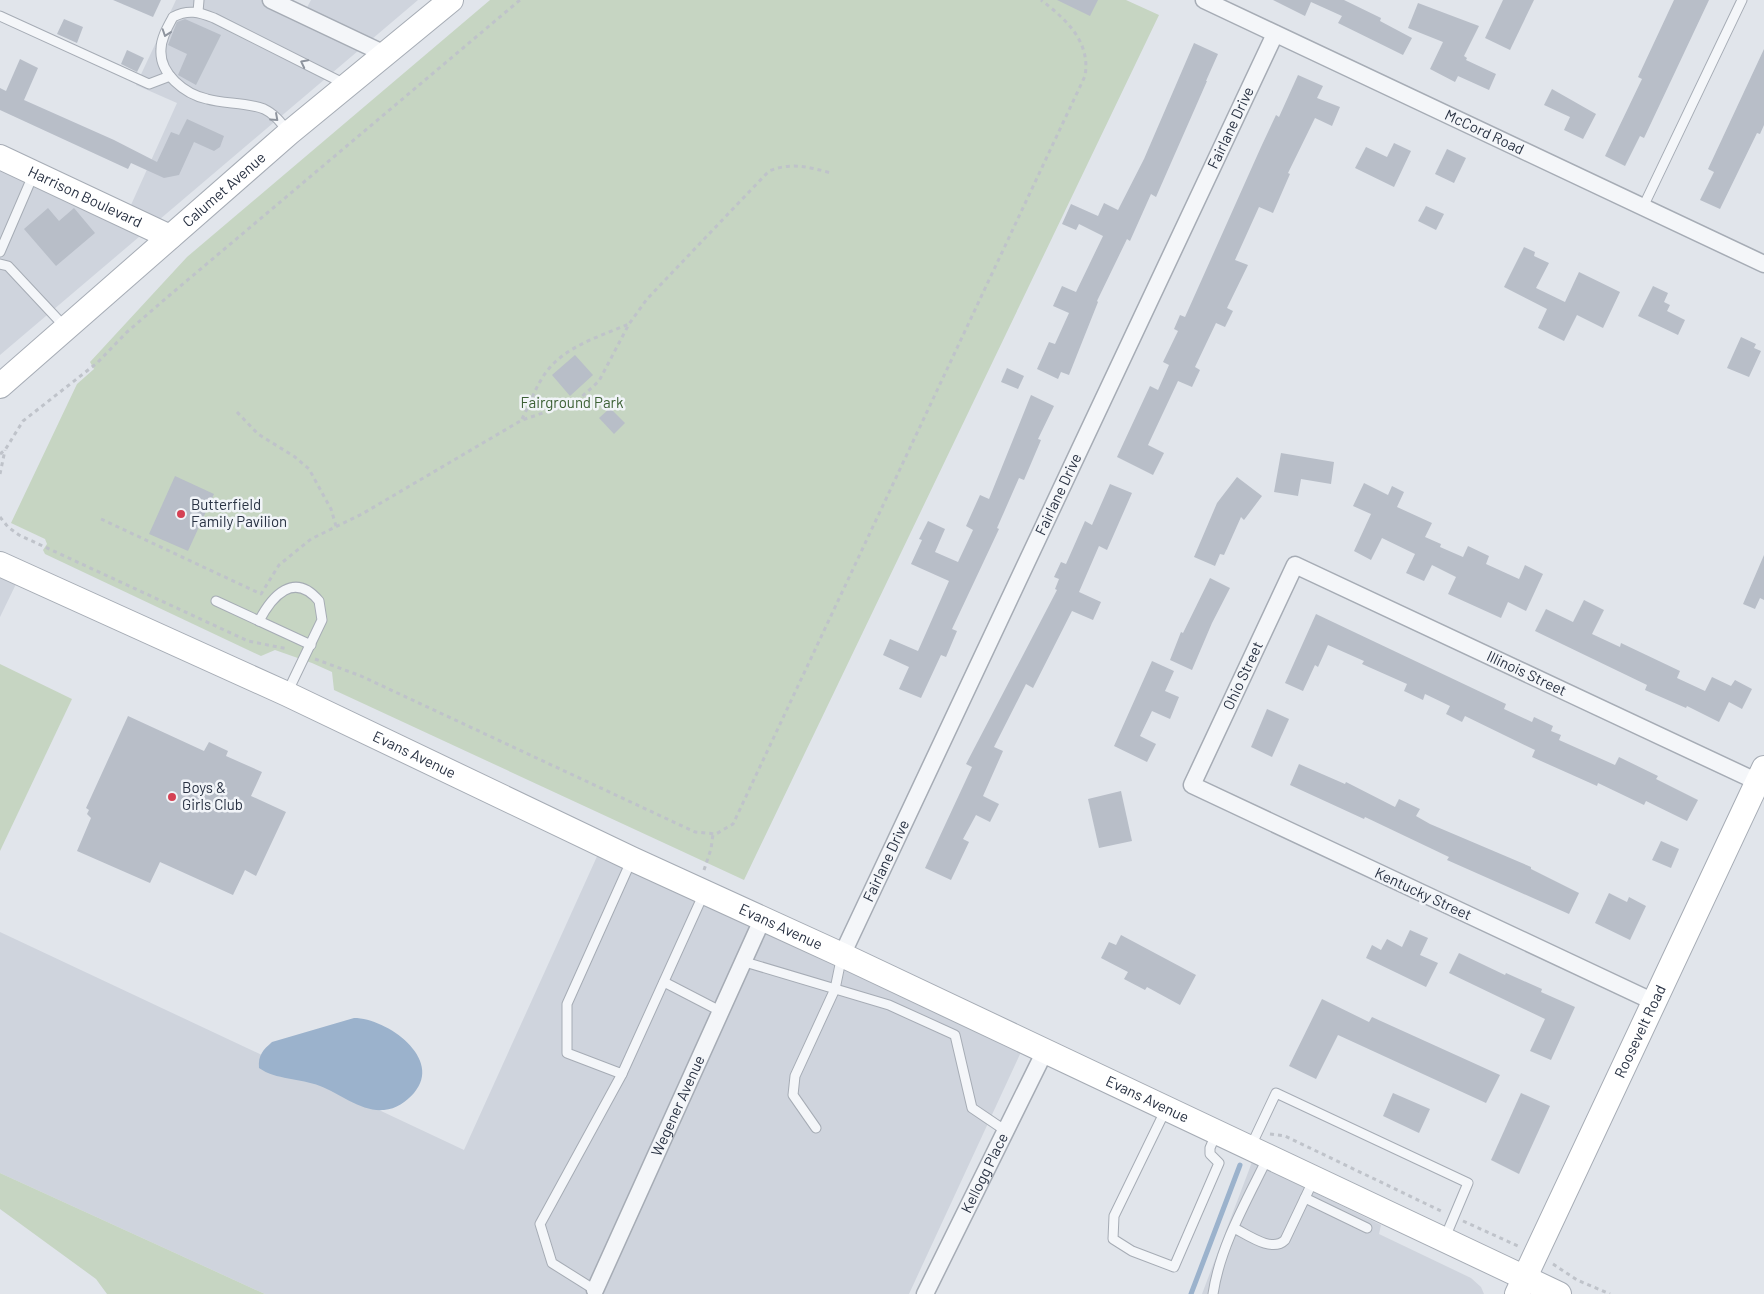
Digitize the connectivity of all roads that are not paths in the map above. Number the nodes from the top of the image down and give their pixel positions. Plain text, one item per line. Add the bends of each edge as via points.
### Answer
1 (200, 0) edge
2 (270, 0) edge
3 (451, 0) edge
4 (1204, 0) edge
5 (1742, 0) edge
6 (198, 12) junction
7 (0, 16) edge
8 (1275, 34) junction
9 (387, 54) junction
10 (170, 76) junction
11 (348, 86) junction
12 (289, 133) junction
13 (0, 157) edge
14 (34, 173) junction
15 (1643, 207) junction
16 (170, 236) junction
17 (0, 252) edge
18 (0, 264) edge
19 (1764, 264) edge
20 (66, 328) junction
21 (0, 386) edge
22 (0, 564) edge
23 (1295, 565) joint
24 (216, 601) dead end
25 (259, 621) junction
26 (311, 645) junction
27 (286, 694) junction
28 (1761, 775) edge
29 (1192, 785) joint
30 (632, 859) junction
31 (704, 893) junction
32 (762, 920) junction
33 (842, 955) junction
34 (745, 962) junction
35 (664, 982) junction
36 (835, 989) junction
37 (1654, 1002) junction
38 (722, 1012) junction
39 (961, 1024) junction
40 (1045, 1051) junction
41 (622, 1074) junction
42 (1166, 1108) junction
43 (816, 1128) dead end
44 (1006, 1131) junction
45 (1217, 1133) junction
46 (1259, 1153) junction
47 (1310, 1188) junction
48 (1234, 1228) junction
49 (1368, 1228) dead end
50 (1444, 1240) junction
51 (1520, 1286) edge
52 (595, 1290) joint
53 (925, 1294) edge
54 (1213, 1294) edge
55 (1559, 1294) edge

1 - 6 lane
2 - 9 street
3 - 9 street, Calumet Avenue
4 - 8 street, McCord Road
5 - 15 lane
6 -> 10 lane via 183,12 173,17 168,26 161,48
11 -> 6 lane
7 - 10 lane via 149,84
8 - 15 street, McCord Road
8 - 33 street, Fairlane Drive
9 - 11 street, Calumet Avenue
10 -> 12 lane via 183,90 207,99 264,109
11 - 12 street, Calumet Avenue
12 - 16 street, Calumet Avenue
13 - 14 street, Harrison Boulevard
14 - 16 street, Harrison Boulevard
14 - 17 lane
15 - 19 street, McCord Road
16 - 20 street, Calumet Avenue
18 - 20 lane via 8,266
20 - 21 street, Calumet Avenue
22 - 27 street, Evans Avenue
23 - 28 street, Illinois Street
23 - 29 street, Ohio Street
24 - 25 lane
25 - 26 lane
25 - 26 lane via 275,595 296,587 305,589 319,600 322,609 322,620
26 - 27 lane
27 - 30 street, Evans Avenue
28 - 37 street, Roosevelt Road
29 - 37 street, Kentucky Street
30 - 31 street, Evans Avenue
30 - 41 lane via 567,1004 567,1052
31 - 32 street, Evans Avenue
31 - 35 lane
32 - 33 street, Evans Avenue
32 - 34 street, Wegener Avenue
33 - 36 lane
33 - 39 street, Evans Avenue
34 - 36 lane
34 - 38 street, Wegener Avenue
35 - 38 lane
35 - 41 lane
36 - 39 lane
36 - 43 lane via 794,1076 793,1095
37 - 51 street, Roosevelt Road
38 - 52 street, Wegener Avenue
39 - 40 street, Evans Avenue
39 - 44 lane via 972,1108
40 - 42 street, Evans Avenue
40 - 44 street, Kellogg Place
41 - 52 lane via 540,1224 552,1264
42 - 45 street, Evans Avenue
42 - 45 lane via 1114,1216 1113,1239 1132,1252 1174,1267 1219,1163 1210,1154
44 - 53 street, Kellogg Place
45 - 46 street, Evans Avenue
46 - 47 street, Evans Avenue
46 - 48 lane
46 - 50 lane via 1276,1093 1427,1162 1468,1183
47 - 48 lane via 1280,1245 1273,1246
47 - 49 lane
47 - 50 street, Evans Avenue
48 - 54 lane via 1216,1276
50 - 51 street, Evans Avenue
51 - 55 street, Evans Avenue

